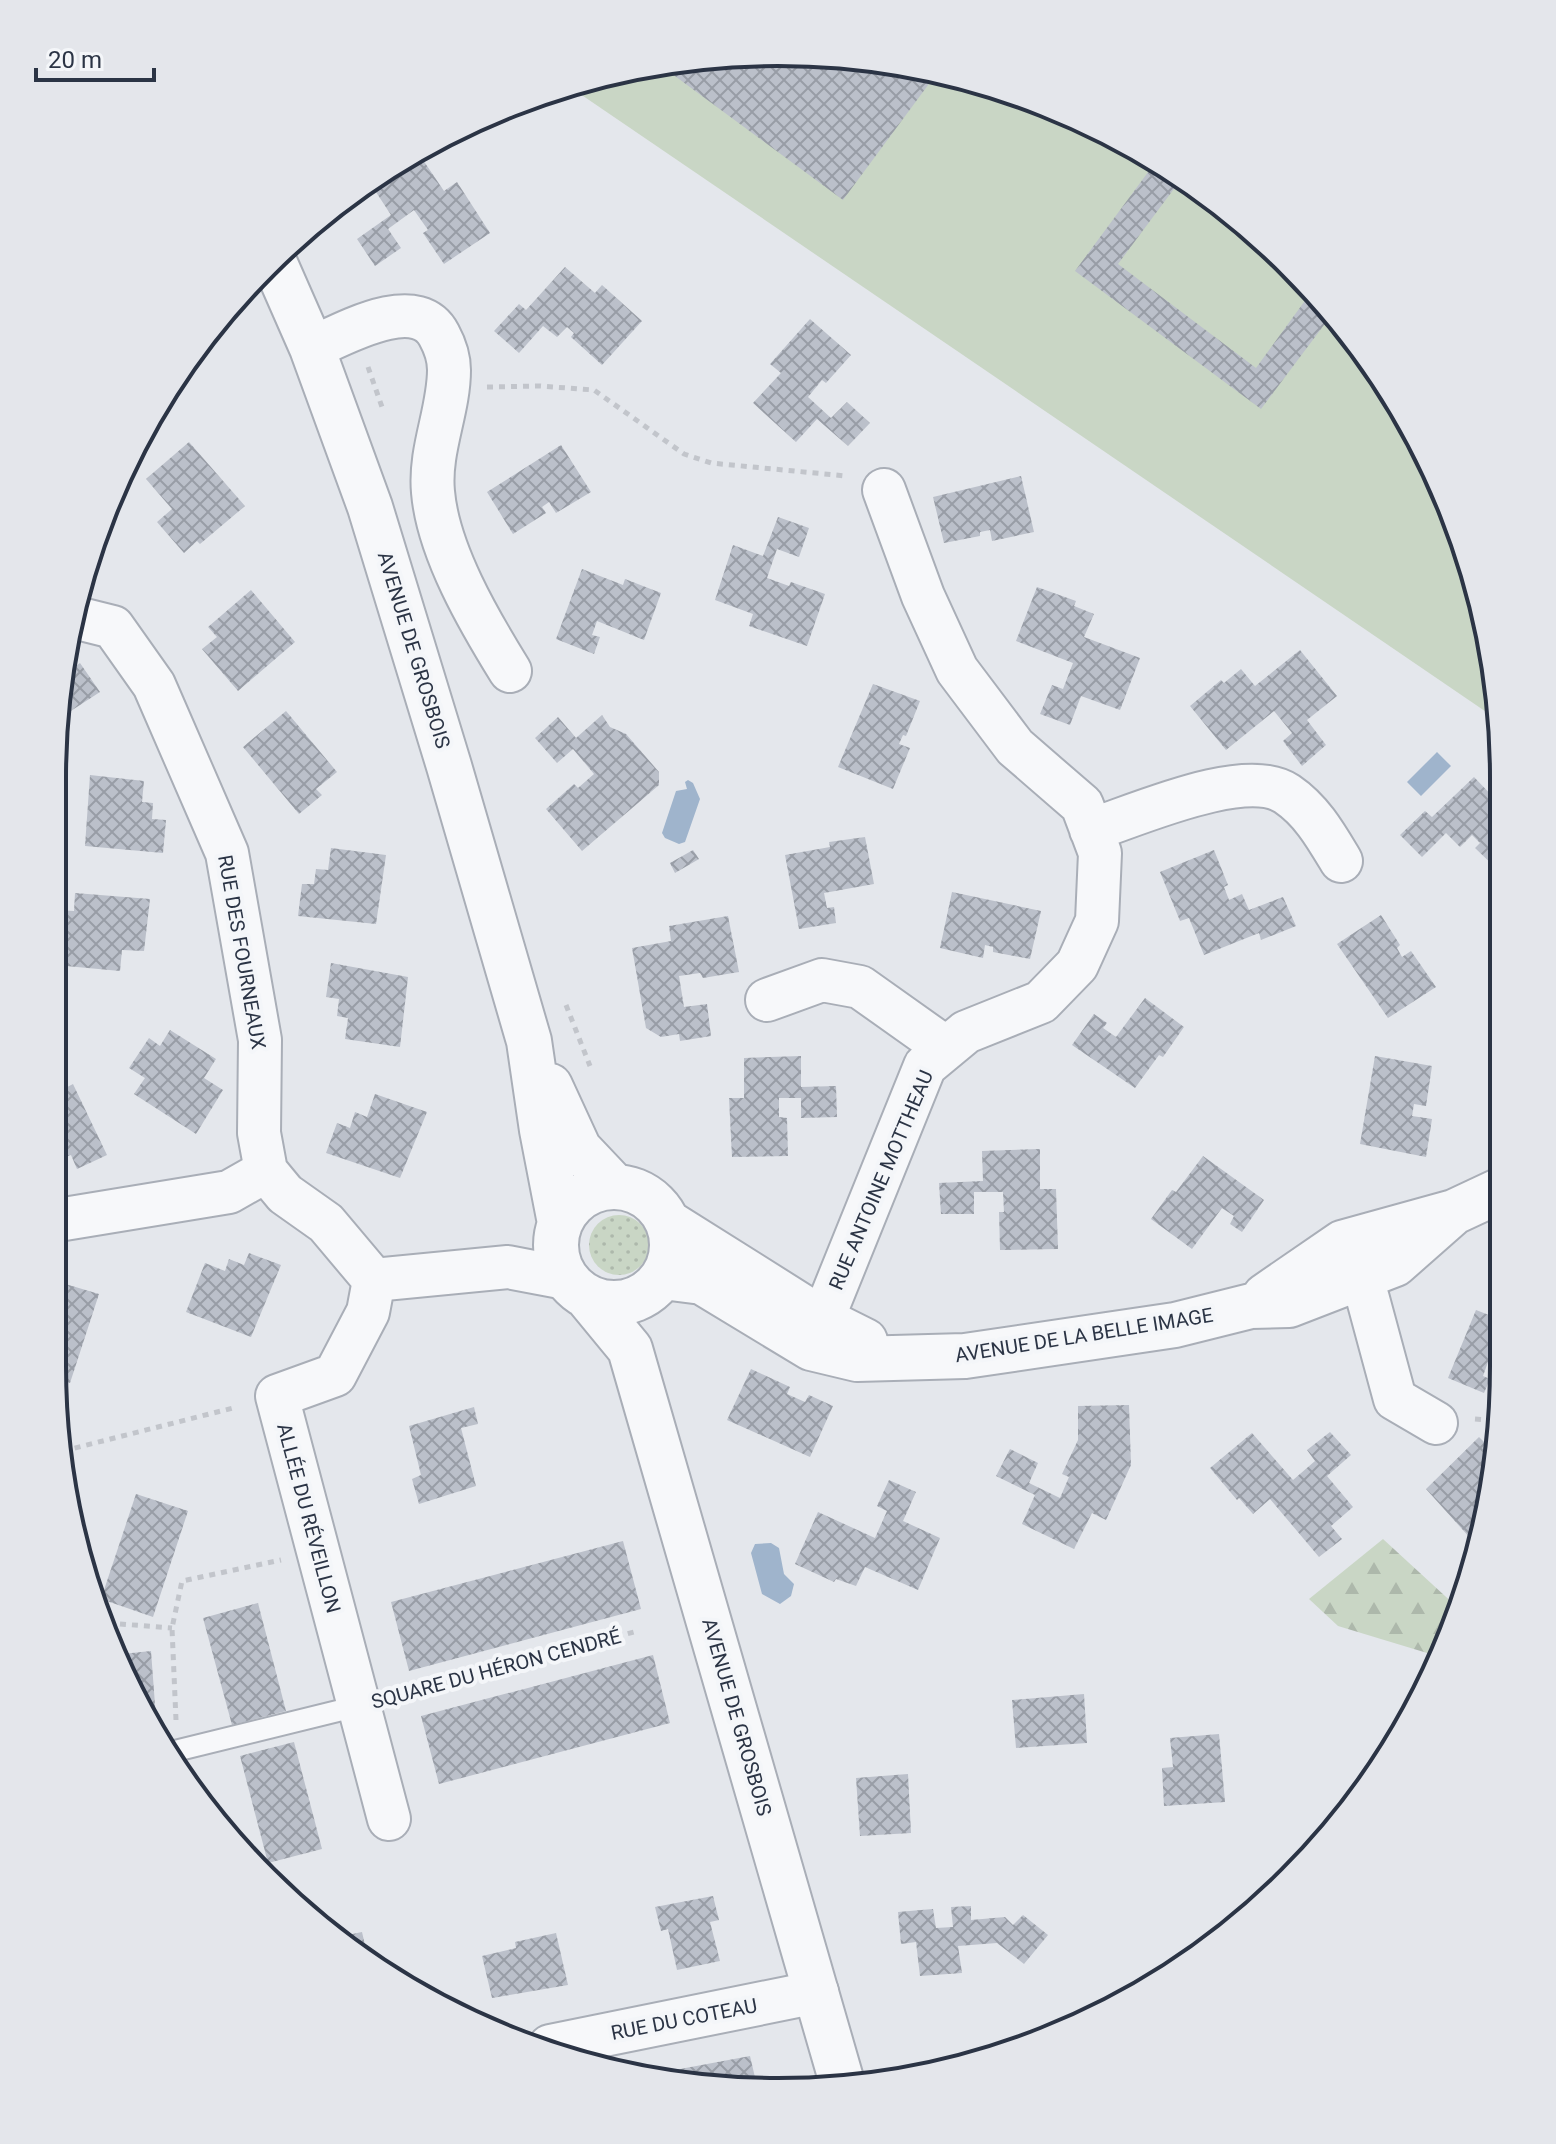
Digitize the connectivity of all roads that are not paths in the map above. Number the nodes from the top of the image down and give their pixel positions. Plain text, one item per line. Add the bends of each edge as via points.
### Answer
1 (279, 272) edge
2 (312, 348) junction
3 (884, 490) road end
4 (84, 620) edge
5 (510, 671) dead end
6 (1091, 830) junction
7 (1341, 861) dead end
8 (767, 1000) dead end
9 (529, 1041) junction
10 (946, 1048) junction
11 (266, 1171) junction
12 (615, 1187) junction
13 (1490, 1195) edge
14 (66, 1219) edge
15 (669, 1223) junction
16 (1351, 1260) junction
17 (567, 1262) junction
18 (374, 1280) junction
19 (654, 1286) junction
20 (817, 1334) junction
21 (630, 1349) junction
22 (1436, 1423) dead end
23 (358, 1706) junction
24 (179, 1750) edge
25 (389, 1819) dead end
26 (817, 1992) junction
27 (561, 2044) edge
28 (840, 2075) edge

1 - 2 street, AVENUE DE GROSBOIS
2 - 5 street via 395,316 434,325 449,370 434,453 433,492 460,581
2 - 9 street, AVENUE DE GROSBOIS via 370,507
3 - 6 street, RUE ANTOINE MOTTHEAU via 957,670 1015,747 1082,805
4 - 11 street, RUE DES FOURNEAUX via 113,627 154,685 227,853 260,1040 259,1133
6 - 7 street via 1225,786 1259,785 1285,792 1314,817
6 - 10 street, RUE ANTOINE MOTTHEAU via 1100,853 1097,921 1077,965 1041,1002 966,1032
8 - 10 street via 822,980 860,987
9 - 12 street, AVENUE DE GROSBOIS via 579,1149
9 - 17 street, AVENUE DE GROSBOIS
10 - 20 street, RUE ANTOINE MOTTHEAU via 925,1066
11 - 14 street via 229,1192
11 - 18 street via 285,1194 326,1223
12 - 15 street via 647,1197
12 - 17 street via 582,1196 569,1208
13 - 16 street, AVENUE DE LA BELLE IMAGE via 1454,1212 1395,1264
15 - 19 street via 671,1260
15 - 20 street, AVENUE DE LA BELLE IMAGE
16 - 20 street, AVENUE DE LA BELLE IMAGE via 1289,1305 1251,1306 1175,1325 965,1356 917,1358 858,1338
16 - 22 street via 1395,1399
17 - 18 street
17 - 19 street via 615,1304 631,1302
17 - 21 street, AVENUE DE GROSBOIS
18 - 23 street, ALLÉE DU RÉVEILLON via 368,1312 335,1375 277,1396
19 - 20 street, AVENUE DE LA BELLE IMAGE via 702,1282
19 - 21 street
21 - 26 street, AVENUE DE GROSBOIS
23 - 24 lane
23 - 25 street, ALLÉE DU RÉVEILLON
26 - 27 street, RUE DU COTEAU
26 - 28 street, AVENUE DE GROSBOIS

